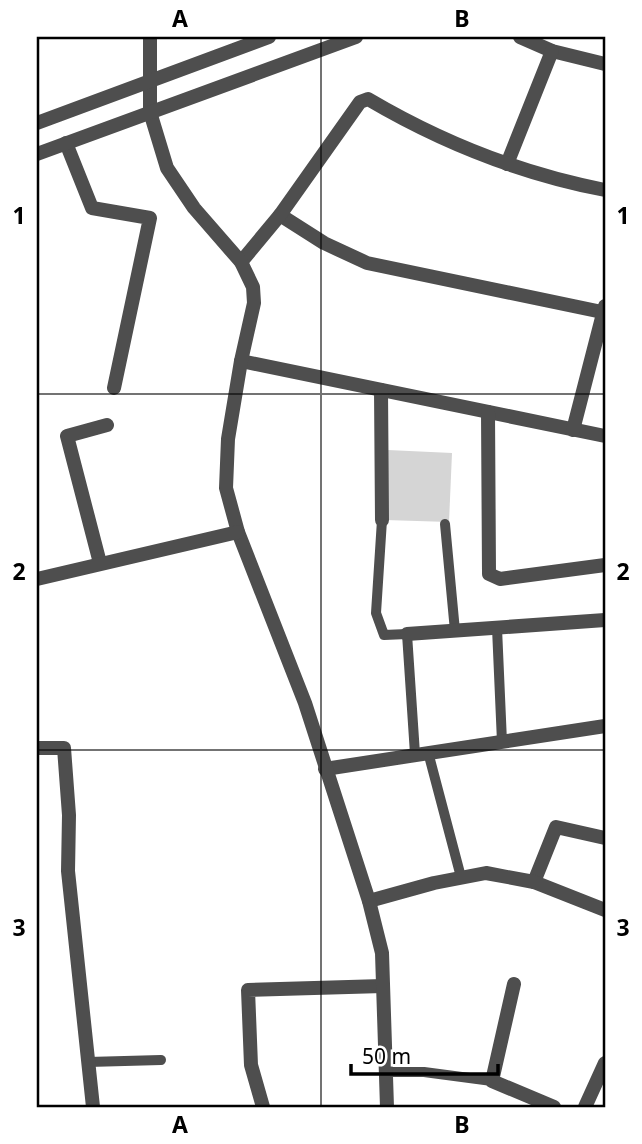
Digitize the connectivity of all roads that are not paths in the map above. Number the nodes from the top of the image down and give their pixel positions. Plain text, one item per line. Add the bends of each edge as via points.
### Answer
1 (150, 37) edge
2 (269, 37) edge
3 (356, 37) edge
4 (520, 37) edge
5 (552, 51) junction
6 (605, 64) edge
7 (150, 81) junction
8 (150, 112) junction
9 (37, 123) edge
10 (66, 143) junction
11 (37, 154) edge
12 (507, 164) junction
13 (605, 190) edge
14 (280, 215) junction
15 (241, 262) junction
16 (604, 309) edge
17 (240, 361) junction
18 (114, 388) dead end
19 (381, 390) junction
20 (488, 412) junction
21 (107, 425) dead end
22 (573, 429) junction
23 (605, 436) edge
24 (382, 520) joint
25 (445, 524) dead end
26 (238, 532) junction
27 (100, 563) junction
28 (605, 565) edge
29 (37, 579) edge
30 (605, 620) edge
31 (497, 628) junction
32 (454, 631) junction
33 (407, 634) junction
34 (605, 726) edge
35 (502, 742) junction
36 (37, 748) edge
37 (422, 753) junction
38 (325, 769) junction
39 (605, 838) edge
40 (461, 877) junction
41 (534, 882) junction
42 (369, 901) junction
43 (605, 910) edge
44 (514, 984) dead end
45 (383, 986) junction
46 (161, 1060) dead end
47 (88, 1062) junction
48 (605, 1063) edge
49 (386, 1072) junction
50 (492, 1082) junction
51 (93, 1107) edge
52 (264, 1107) edge
53 (387, 1107) edge
54 (554, 1107) edge
55 (585, 1107) edge

1 - 7 street
2 - 7 street
3 - 8 street
4 - 5 street
5 - 6 street
5 - 12 street
7 - 8 street
7 - 9 street
8 - 10 street
8 - 15 street via 167,168 194,208
10 - 11 street
10 - 18 street via 92,208 150,218
12 - 13 street
12 - 14 street via 368,99 360,102
14 - 15 street
14 - 16 street via 367,263
15 - 17 street via 253,287 254,303
16 - 22 street
17 - 19 street
17 - 26 street via 226,488
19 - 20 street
19 - 24 street
20 - 22 street
20 - 28 street via 489,574 500,579
21 - 27 street via 67,436
22 - 23 street
24 - 33 lane via 376,613 384,635
25 - 32 lane
26 - 27 street
26 - 38 street via 305,703
27 - 29 street
30 - 31 street
31 - 32 street
31 - 35 lane
32 - 33 street
33 - 37 lane
34 - 35 street
35 - 37 street
36 - 47 street via 64,748 68,871
37 - 38 street
37 - 40 lane
38 - 42 street
39 - 41 street via 556,827
40 - 41 street via 486,873
40 - 42 street
41 - 43 street
42 - 45 street via 382,953
44 - 50 street
45 - 49 street
45 - 52 street via 248,990 251,1065
46 - 47 lane
47 - 51 street
48 - 55 street
49 - 50 lane via 424,1072
49 - 53 street
50 - 54 street

